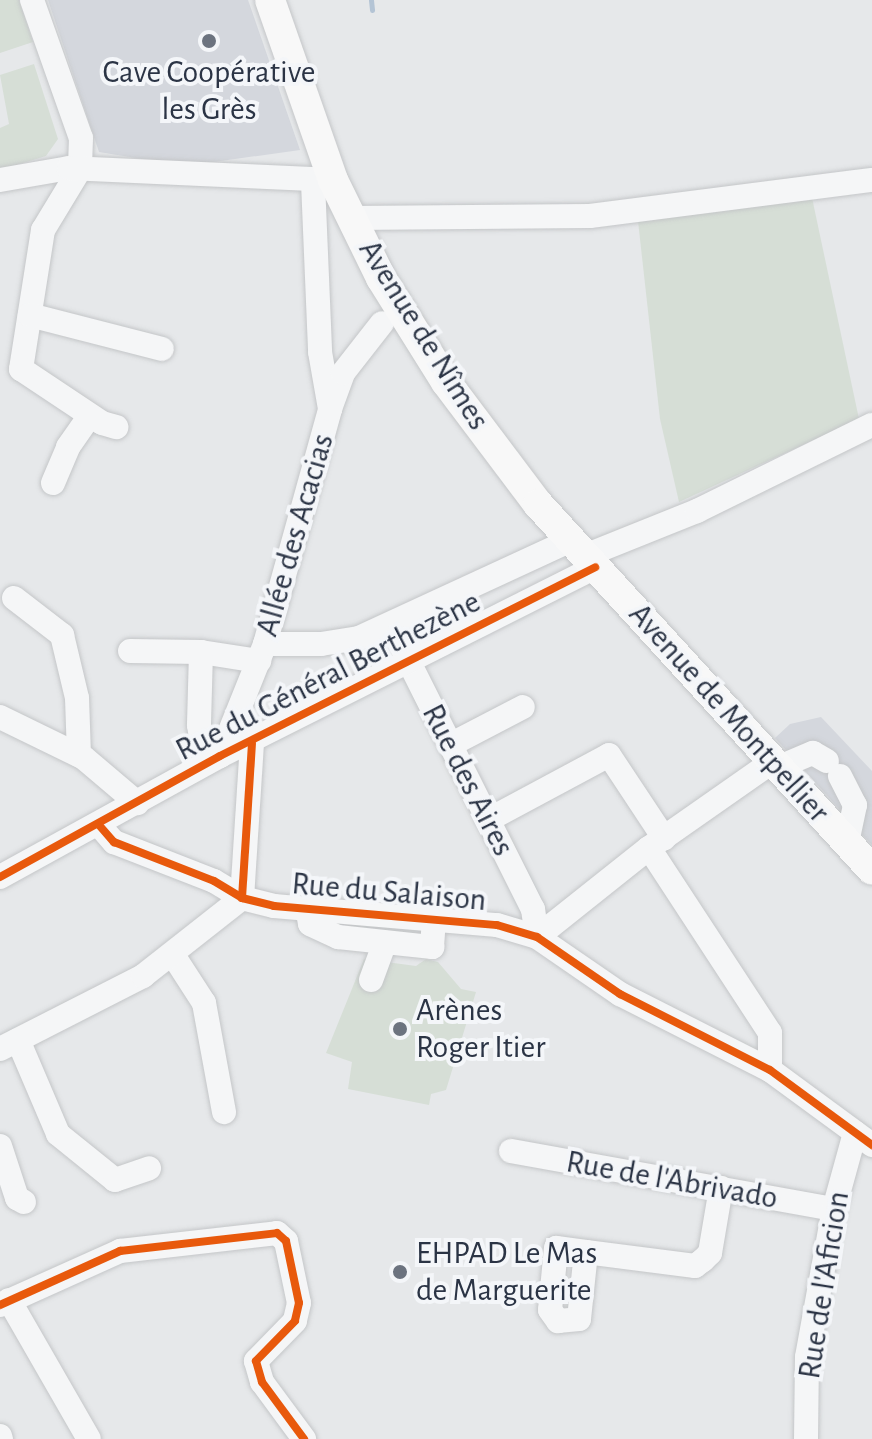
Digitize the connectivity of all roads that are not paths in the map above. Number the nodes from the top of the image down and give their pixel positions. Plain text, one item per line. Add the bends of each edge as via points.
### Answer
1 (32, 0) edge
2 (270, 0) edge
3 (80, 169) junction
4 (0, 180) edge
5 (872, 180) edge
6 (323, 181) junction
7 (351, 218) junction
8 (30, 315) junction
9 (382, 323) dead end
10 (162, 349) dead end
11 (330, 409) junction
12 (90, 416) junction
13 (872, 425) edge
14 (116, 427) dead end
15 (53, 483) dead end
16 (584, 554) junction
17 (14, 598) dead end
18 (391, 626) junction
19 (130, 651) dead end
20 (201, 652) junction
21 (262, 652) junction
22 (408, 662) junction
23 (523, 707) dead end
24 (0, 717) edge
25 (252, 743) junction
26 (450, 745) junction
27 (79, 755) junction
28 (220, 756) junction
29 (775, 765) junction
30 (137, 803) junction
31 (488, 820) junction
32 (99, 825) junction
33 (656, 843) junction
34 (847, 843) junction
35 (872, 870) edge
36 (0, 877) edge
37 (242, 898) junction
38 (307, 908) junction
39 (434, 917) junction
40 (537, 937) junction
41 (385, 942) junction
42 (173, 955) junction
43 (371, 980) dead end
44 (9, 1045) edge
45 (770, 1070) junction
46 (224, 1112) dead end
47 (864, 1139) edge
48 (0, 1146) edge
49 (511, 1151) dead end
50 (149, 1168) dead end
51 (721, 1188) junction
52 (24, 1202) dead end
53 (834, 1209) junction
54 (586, 1252) dead end
55 (4, 1302) edge
56 (89, 1439) edge
57 (304, 1439) edge
58 (806, 1439) edge

1 - 3 street via 81,138
2 - 6 main road, Avenue de Nîmes
3 - 4 street
3 - 6 street
3 - 8 street via 43,230
5 - 7 street via 590,216
6 - 7 main road, Avenue de Nîmes
6 - 11 street via 320,352
7 - 16 main road, Avenue de Nîmes via 392,297 446,382
8 - 10 street
8 - 12 street via 21,369
9 - 11 street, Allée des Acacias via 343,373
11 - 21 street, Allée des Acacias
12 - 14 street
12 - 15 street via 68,447
13 - 16 street via 697,511
16 - 18 street
16 - 22 street, Rue du Général Berthezène
16 - 29 main road, Avenue de Montpellier
17 - 27 street via 62,635 77,698
18 - 21 street
18 - 22 street, Rue des Aires
19 - 20 street
20 - 21 street
20 - 28 street via 202,745
21 - 28 street, Allée des Acacias
22 - 25 street, Rue du Général Berthezène
22 - 26 street, Rue des Aires
23 - 26 street
24 - 27 street
25 - 28 street, Rue du Général Berthezène
25 - 37 street
26 - 31 street, Rue des Aires
27 - 30 street
28 - 30 street, Rue du Général Berthezène
29 - 33 street
29 - 34 main road, Avenue de Montpellier
29 - 34 street via 813,753 834,768 855,805
30 - 32 street, Rue du Général Berthezène
31 - 33 street via 609,755
31 - 40 street, Rue des Aires via 533,909
32 - 36 street, Rue du Général Berthezène
32 - 37 street, Rue du Salaison via 114,842 214,881
33 - 40 street
33 - 45 street via 770,1033
34 - 35 main road, Avenue de Montpellier
37 - 38 street, Rue du Salaison
37 - 42 street
38 - 39 street, Rue du Salaison
38 - 41 street via 310,924 338,937
39 - 40 street, Rue du Salaison via 497,925
39 - 41 street via 432,947
40 - 45 street, Rue du Salaison via 620,994
41 - 43 street
42 - 44 street
42 - 46 street via 204,1003
44 - 50 street via 58,1134 115,1180
45 - 47 street, Rue du Salaison
47 - 53 street, Rue de l'Aficion
48 - 52 street via 17,1198
49 - 51 street, Rue de l'Abrivado
51 - 53 street, Rue de l'Abrivado
51 - 54 street via 710,1253 695,1266
53 - 58 street, Rue de l'Aficion via 807,1357
55 - 56 street
55 - 57 street via 120,1251 277,1233 286,1241 299,1303 295,1321 256,1361 262,1382

